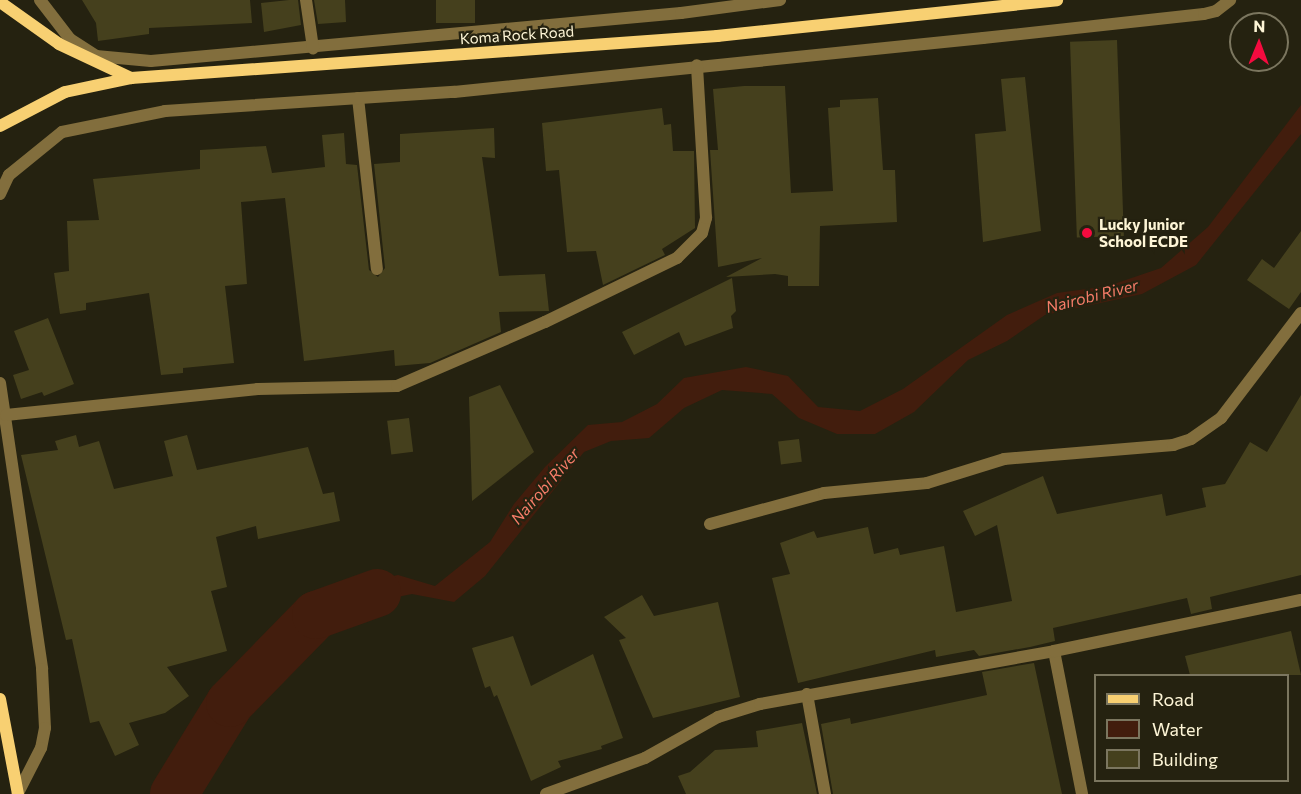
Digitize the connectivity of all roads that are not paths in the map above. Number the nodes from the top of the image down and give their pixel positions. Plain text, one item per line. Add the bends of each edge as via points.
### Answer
1 (40, 0) edge
2 (306, 0) edge
3 (681, 0) edge
4 (780, 0) edge
5 (1057, 0) edge
6 (1230, 0) edge
7 (0, 2) edge
8 (681, 13) junction
9 (313, 48) junction
10 (697, 65) junction
11 (131, 78) junction
12 (358, 98) junction
13 (0, 126) edge
14 (0, 194) edge
15 (377, 269) dead end
16 (1301, 313) edge
17 (0, 383) edge
18 (6, 415) junction
19 (711, 524) dead end
20 (1301, 600) edge
21 (1054, 651) junction
22 (807, 694) junction
23 (0, 699) edge
24 (18, 794) edge
25 (546, 794) edge
26 (825, 794) edge
27 (1082, 794) edge

1 - 9 street via 70,39 96,56 120,61
2 - 9 street
3 - 8 street
4 - 8 street
5 - 11 main road, Koma Rock Road via 717,36
6 - 10 street via 1216,11 1188,17
7 - 11 main road, Koma Rock Road via 60,44
8 - 9 street
10 - 12 street
10 - 18 street via 706,218 702,233 677,258 545,322 397,386 258,389
11 - 13 main road via 65,92
12 - 14 street via 165,111 62,132 16,168
12 - 15 street
16 - 19 street via 1221,418 1191,439 1173,445 1004,459 927,483 824,493
17 - 18 street
18 - 24 street via 42,669 45,728 41,748
20 - 21 street
21 - 22 street
21 - 27 street
22 - 25 street via 718,717 645,758
22 - 26 street
23 - 24 main road

